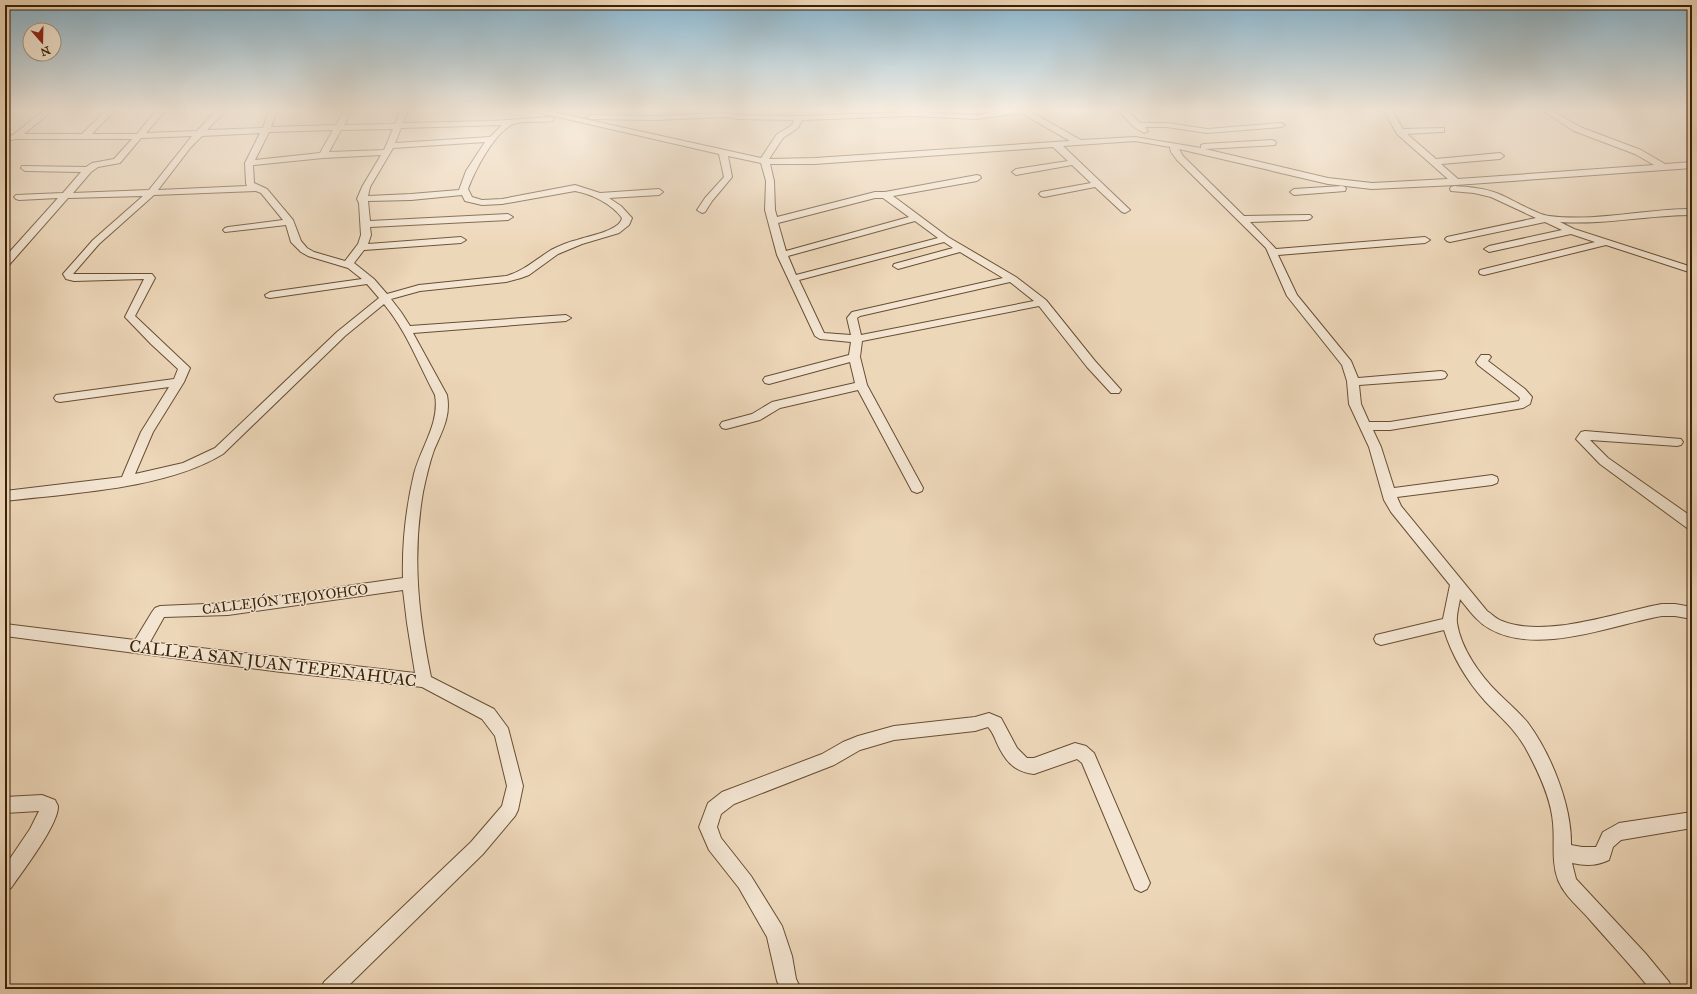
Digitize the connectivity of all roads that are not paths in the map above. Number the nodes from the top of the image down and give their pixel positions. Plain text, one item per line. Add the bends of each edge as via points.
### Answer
1 (119, 157) edge
2 (179, 157) edge
3 (252, 157) edge
4 (301, 157) edge
5 (383, 157) edge
6 (480, 157) edge
7 (723, 157) edge
8 (743, 157) edge
9 (765, 157) edge
10 (866, 157) edge
11 (1069, 157) edge
12 (1179, 157) edge
13 (1228, 157) edge
14 (1428, 157) edge
15 (1485, 157) edge
16 (1647, 157) edge
17 (765, 161) junction
18 (1074, 162) junction
19 (1433, 162) junction
20 (249, 163) junction
21 (1692, 165) edge
22 (1664, 167) junction
23 (26, 168) dead end
24 (88, 170) junction
25 (1016, 172) dead end
26 (977, 178) dead end
27 (1456, 182) junction
28 (1097, 184) junction
29 (1421, 184) junction
30 (1356, 185) junction
31 (257, 188) junction
32 (463, 192) junction
33 (659, 192) dead end
34 (1294, 192) dead end
35 (151, 193) junction
36 (1044, 194) dead end
37 (885, 195) junction
38 (67, 196) junction
39 (597, 196) junction
40 (19, 197) dead end
41 (362, 199) junction
42 (702, 210) dead end
43 (1125, 210) dead end
44 (1692, 212) edge
45 (508, 216) dead end
46 (1307, 217) dead end
47 (915, 218) junction
48 (1242, 219) junction
49 (1547, 219) junction
50 (773, 221) junction
51 (290, 222) junction
52 (366, 224) junction
53 (228, 230) dead end
54 (1571, 231) junction
55 (945, 239) junction
56 (1450, 239) dead end
57 (461, 240) dead end
58 (1425, 240) dead end
59 (1603, 243) junction
60 (360, 247) junction
61 (1490, 249) dead end
62 (961, 250) junction
63 (1273, 252) junction
64 (782, 255) junction
65 (7, 258) edge
66 (348, 264) junction
67 (898, 266) dead end
68 (1692, 270) edge
69 (1484, 272) dead end
70 (792, 279) junction
71 (1012, 279) junction
72 (370, 281) junction
73 (270, 295) dead end
74 (385, 298) junction
75 (1042, 302) junction
76 (566, 318) dead end
77 (406, 330) junction
78 (857, 339) junction
79 (854, 356) junction
80 (1485, 357) dead end
81 (1440, 375) dead end
82 (769, 380) dead end
83 (1353, 381) junction
84 (178, 382) junction
85 (861, 385) junction
86 (1115, 390) dead end
87 (60, 398) dead end
88 (726, 425) dead end
89 (1366, 426) junction
90 (1677, 442) dead end
91 (1492, 480) dead end
92 (126, 481) junction
93 (917, 488) dead end
94 (1390, 493) junction
95 (5, 496) edge
96 (1692, 524) edge
97 (410, 584) junction
98 (1457, 585) junction
99 (1692, 613) edge
100 (1450, 623) junction
101 (5, 630) edge
102 (1381, 639) dead end
103 (140, 646) junction
104 (424, 682) junction
105 (5, 805) edge
106 (1692, 820) edge
107 (1562, 851) junction
108 (5, 882) edge
109 (1141, 883) dead end
110 (346, 982) edge
111 (331, 989) edge
112 (791, 989) edge
113 (1662, 989) edge

1 - 24 street via 115,162 95,165
2 - 35 street
3 - 20 street
4 - 20 street
5 - 41 street
6 - 32 street via 464,183
7 - 42 street via 728,177
8 - 17 street
9 - 17 street
10 - 17 street
11 - 18 street
12 - 48 street
13 - 30 street
14 - 19 street
15 - 19 street
16 - 22 street
17 - 50 street via 770,180 770,210
18 - 25 street
18 - 28 street
19 - 27 street
20 - 31 street via 250,182
21 - 22 street
22 - 27 street
23 - 24 street
24 - 38 street
26 - 37 street
27 - 29 street
28 - 36 street
28 - 43 street
29 - 30 street
29 - 49 street via 1484,193
30 - 34 street via 1348,188
31 - 35 street
31 - 51 street via 264,191
32 - 39 street via 466,197 477,201 494,203 568,188 576,188
32 - 41 street
33 - 39 street
35 - 38 street
35 - 84 street via 96,242 68,274 74,278 148,276 150,278 130,317 184,368
37 - 47 street
37 - 50 street via 875,195
38 - 40 street
38 - 65 street
39 - 74 street via 624,212 626,223 616,231 561,249 525,273 506,279 419,288
41 - 52 street
44 - 49 street via 1666,212 1586,221
45 - 52 street
46 - 48 street
47 - 55 street
47 - 64 street
48 - 63 street
49 - 54 street
49 - 56 street
50 - 64 street
51 - 53 street
51 - 66 street via 296,242 304,250
52 - 60 street via 366,235
54 - 59 street
54 - 61 street
55 - 62 street
55 - 70 street
57 - 60 street
58 - 63 street
59 - 68 street
59 - 69 street
60 - 66 street
62 - 67 street
62 - 71 street
63 - 83 street via 1292,296 1340,353
64 - 70 street
66 - 72 street via 357,268
70 - 78 street via 820,336
71 - 75 street
71 - 78 street via 856,314 852,318
72 - 73 street
72 - 74 street
74 - 77 street
74 - 92 street via 341,334 219,451 188,466
75 - 78 street
75 - 86 street
76 - 77 street
77 - 97 street via 441,394 444,408 425,458 418,491 412,526
78 - 79 street
79 - 82 street
79 - 85 street
80 - 89 street via 1482,362 1521,392 1526,401 1522,404 1390,426
81 - 83 street
83 - 89 street via 1355,404
84 - 87 street
84 - 92 street via 147,432
85 - 88 street via 776,405 756,417
85 - 93 street
89 - 94 street
90 - 96 street via 1582,436 1604,461
91 - 94 street
92 - 95 street
94 - 98 street via 1396,509
97 - 103 street, CALLEJÓN TEJOYOHCO via 228,608 160,612
97 - 104 street via 414,630
98 - 99 street via 1482,615 1496,625 1524,633 1568,631 1662,610
98 - 100 street
100 - 102 street
100 - 107 street via 1457,644 1476,679 1526,733 1542,764 1560,812
101 - 103 street, CALLE A SAN JUAN TEPENAHUAC
103 - 104 street, CALLE A SAN JUAN TEPENAHUAC
104 - 110 street, CALLE A SAN JUAN TEPENAHUAC via 488,714 502,733 515,786 509,810 477,848
105 - 108 street via 42,803 49,806 48,815
106 - 107 street via 1619,832 1609,837 1603,854 1595,858
107 - 113 street via 1562,864 1570,884
109 - 112 street via 1084,753 1075,751 1028,766 1014,759 998,727 989,720 975,724 894,733 849,746 828,760 728,798 714,808 708,827 715,844 745,882 775,933
110 - 111 street, CALLE A SAN JUAN TEPENAHUAC

